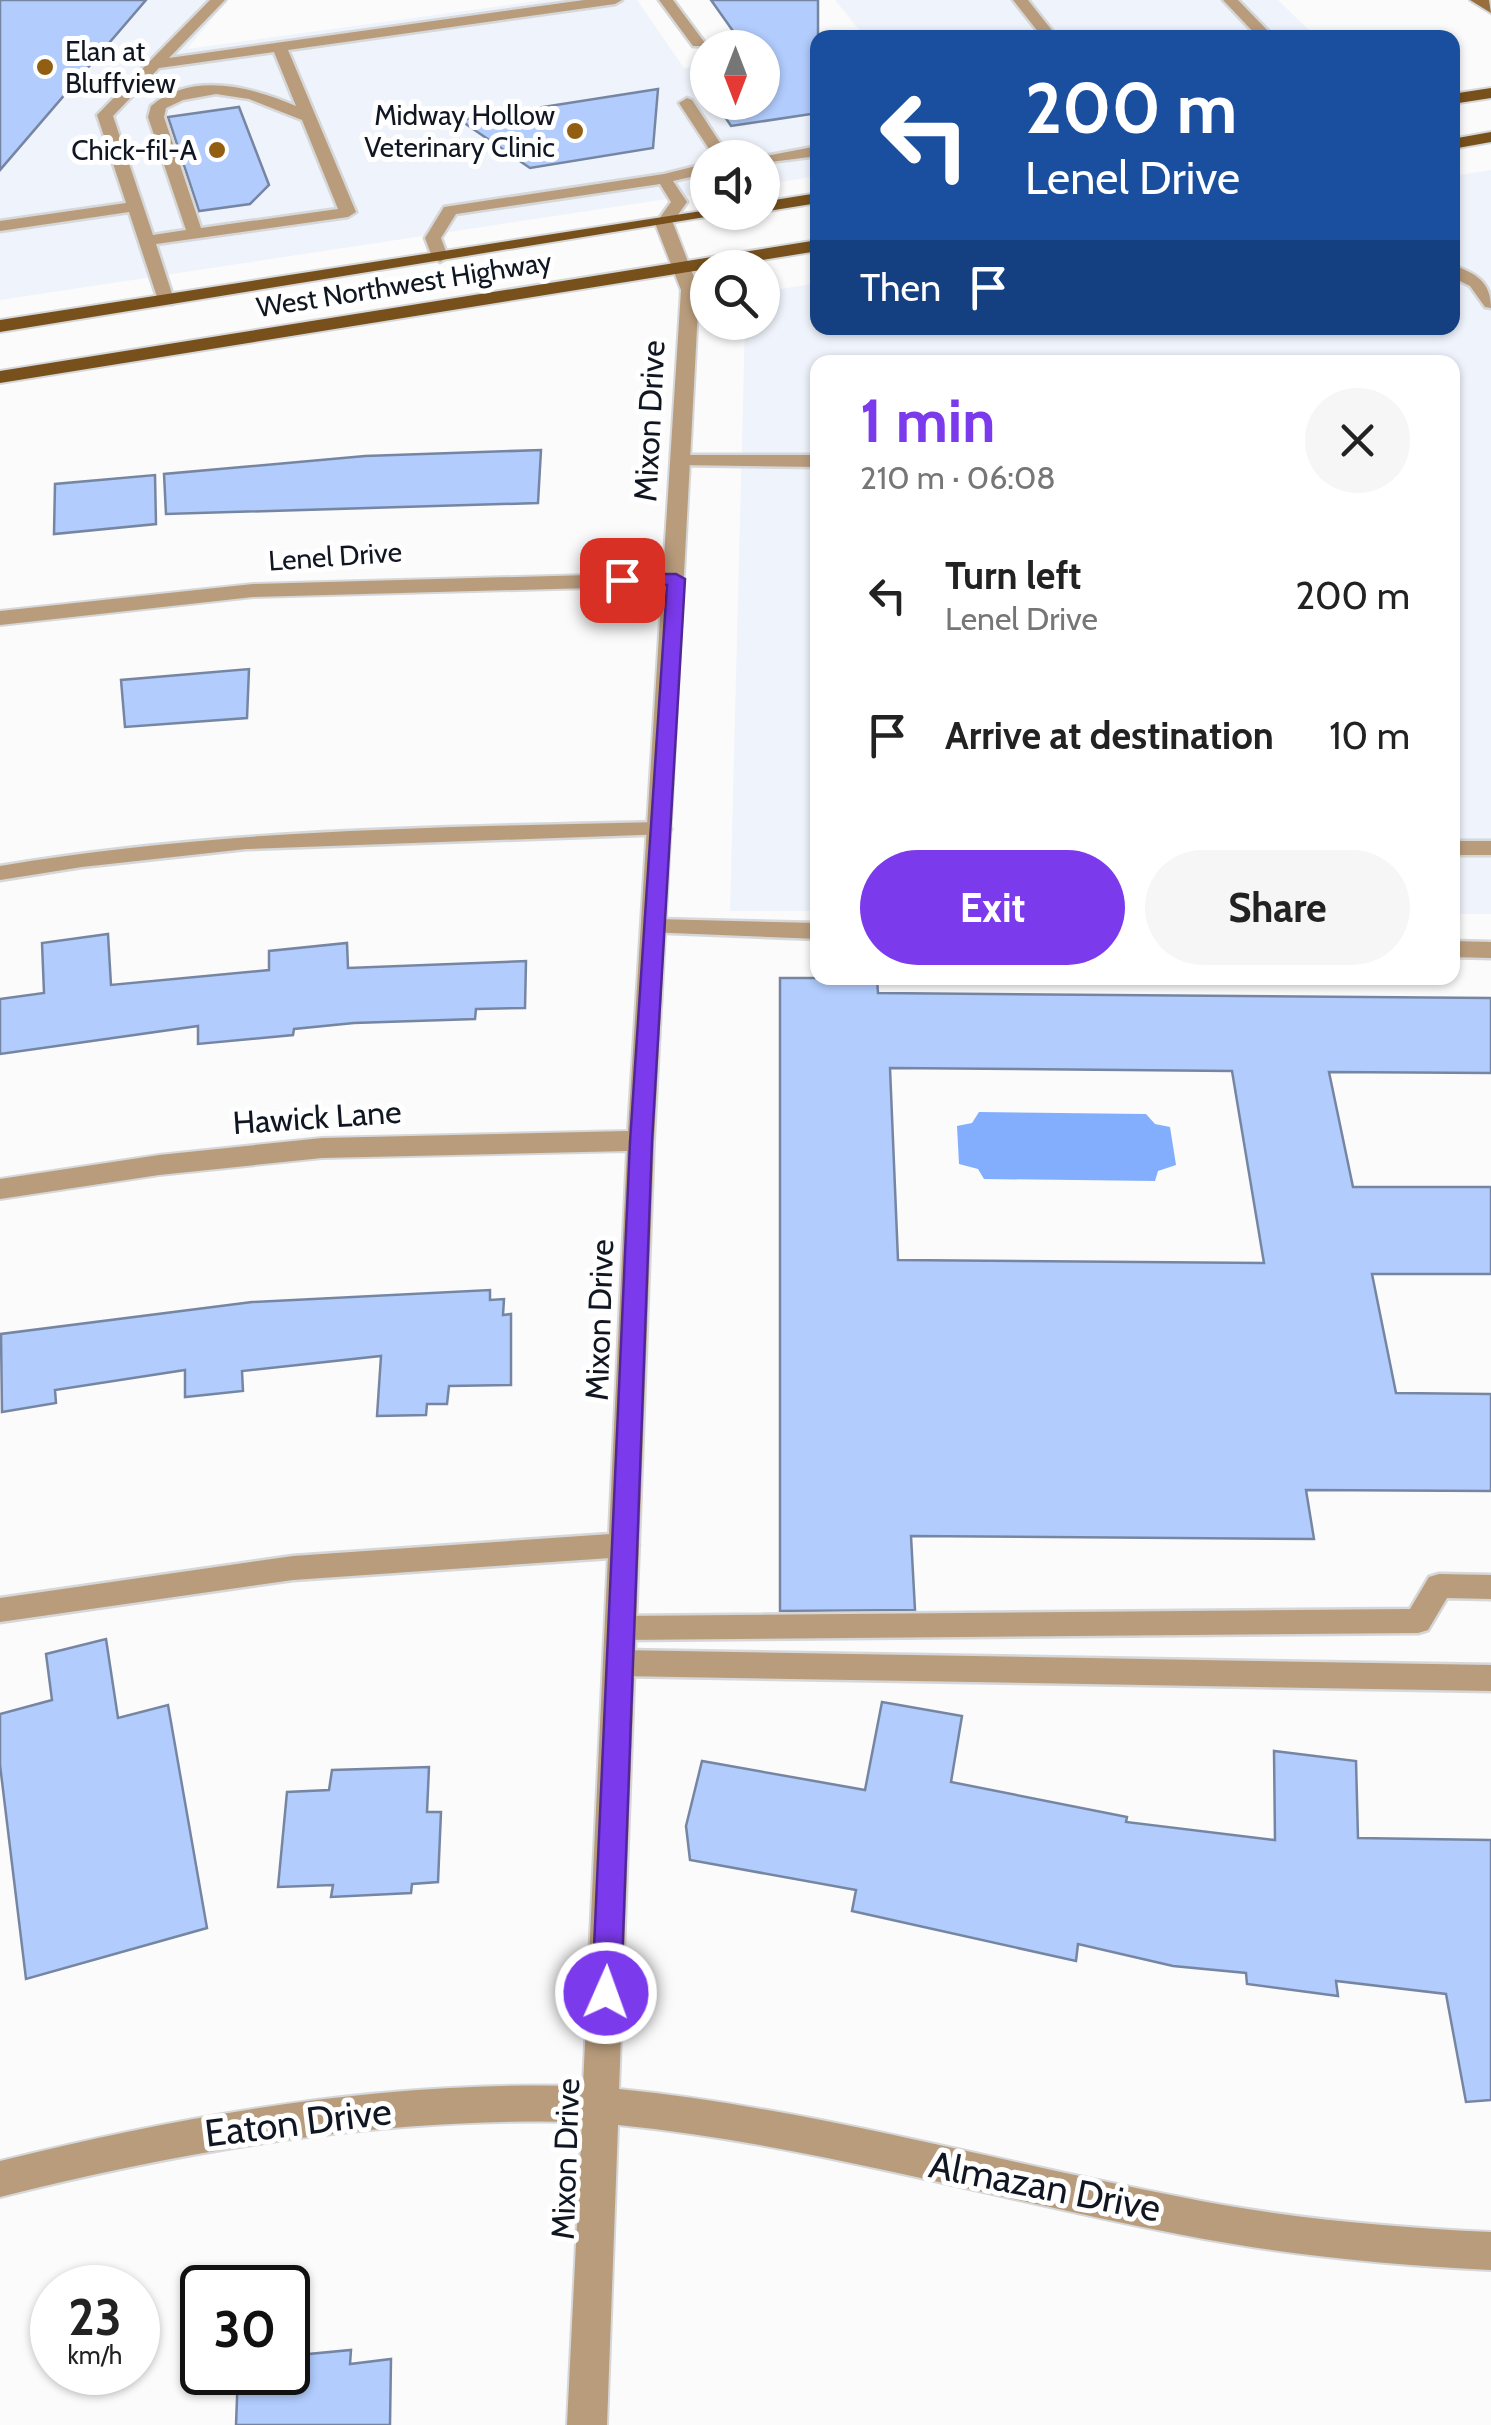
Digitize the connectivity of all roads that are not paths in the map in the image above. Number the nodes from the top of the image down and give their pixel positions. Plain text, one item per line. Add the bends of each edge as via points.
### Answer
1 (218, 0) edge
2 (615, 0) edge
3 (666, 0) edge
4 (1020, 0) edge
5 (1230, 0) edge
6 (1478, 0) edge
7 (1491, 8) edge
8 (1045, 30) edge
9 (1260, 30) edge
10 (690, 32) edge
11 (279, 47) junction
12 (152, 65) junction
13 (1491, 93) edge
14 (1460, 98) edge
15 (687, 103) dead end
16 (308, 117) junction
17 (1491, 138) edge
18 (711, 140) edge
19 (1460, 143) edge
20 (810, 152) edge
21 (780, 156) edge
22 (690, 172) edge
23 (664, 179) junction
24 (810, 199) edge
25 (780, 204) edge
26 (135, 206) junction
27 (690, 218) edge
28 (664, 222) junction
29 (0, 226) edge
30 (195, 234) junction
31 (146, 242) junction
32 (810, 246) edge
33 (440, 257) junction
34 (680, 267) junction
35 (1460, 274) edge
36 (166, 300) junction
37 (1491, 303) edge
38 (0, 326) edge
39 (0, 378) edge
40 (684, 461) junction
41 (810, 461) edge
42 (676, 579) junction
43 (0, 618) edge
44 (660, 828) junction
45 (1460, 848) edge
46 (1491, 848) edge
47 (0, 874) edge
48 (654, 927) junction
49 (810, 931) edge
50 (1460, 949) edge
51 (1491, 950) edge
52 (641, 1142) junction
53 (0, 1189) edge
54 (624, 1546) junction
55 (1491, 1586) edge
56 (0, 1610) edge
57 (622, 1628) junction
58 (620, 1663) junction
59 (1491, 1678) edge
60 (602, 2106) junction
61 (0, 2180) edge
62 (1491, 2251) edge
63 (587, 2425) edge

1 - 12 lane
2 - 11 lane
3 - 10 lane
4 - 8 lane
5 - 9 lane
6 - 7 main road
11 - 12 lane
11 - 16 lane
12 - 26 lane via 106,114
13 - 14 main road
15 - 18 lane
16 - 30 lane via 348,212
16 - 30 lane via 241,89 175,97 159,106 156,117
17 - 19 main road
20 - 21 lane
22 - 23 lane
23 - 28 lane via 679,202
23 - 33 lane via 450,210 433,238
24 - 25 main road
26 - 29 lane
26 - 31 lane
27 - 28 main road, West Northwest Highway
28 - 33 main road, West Northwest Highway
28 - 34 street, Mixon Drive
30 - 31 lane
31 - 36 lane
32 - 34 main road, West Northwest Highway
33 - 36 main road, West Northwest Highway
34 - 39 main road, West Northwest Highway
34 - 40 street, Mixon Drive via 690,290
35 - 37 lane via 1476,282
36 - 38 main road, West Northwest Highway
40 - 41 lane
40 - 42 street, Mixon Drive
42 - 43 street, Lenel Drive via 394,580
42 - 44 street, Mixon Drive
44 - 47 lane via 255,840 89,856
44 - 48 street, Mixon Drive
45 - 46 lane
48 - 49 lane
48 - 52 street, Mixon Drive
50 - 51 lane
52 - 53 street, Hawick Lane via 322,1148
52 - 54 street, Mixon Drive
54 - 56 lane via 294,1568
54 - 57 street, Mixon Drive
55 - 57 lane via 1440,1586 1418,1622
57 - 58 street, Mixon Drive
58 - 59 lane
58 - 60 street, Mixon Drive
60 - 61 street, Eaton Drive via 520,2102 317,2113 126,2146
60 - 62 street, Almazan Drive via 676,2113 1221,2221 1346,2241
60 - 63 street, Mixon Drive

